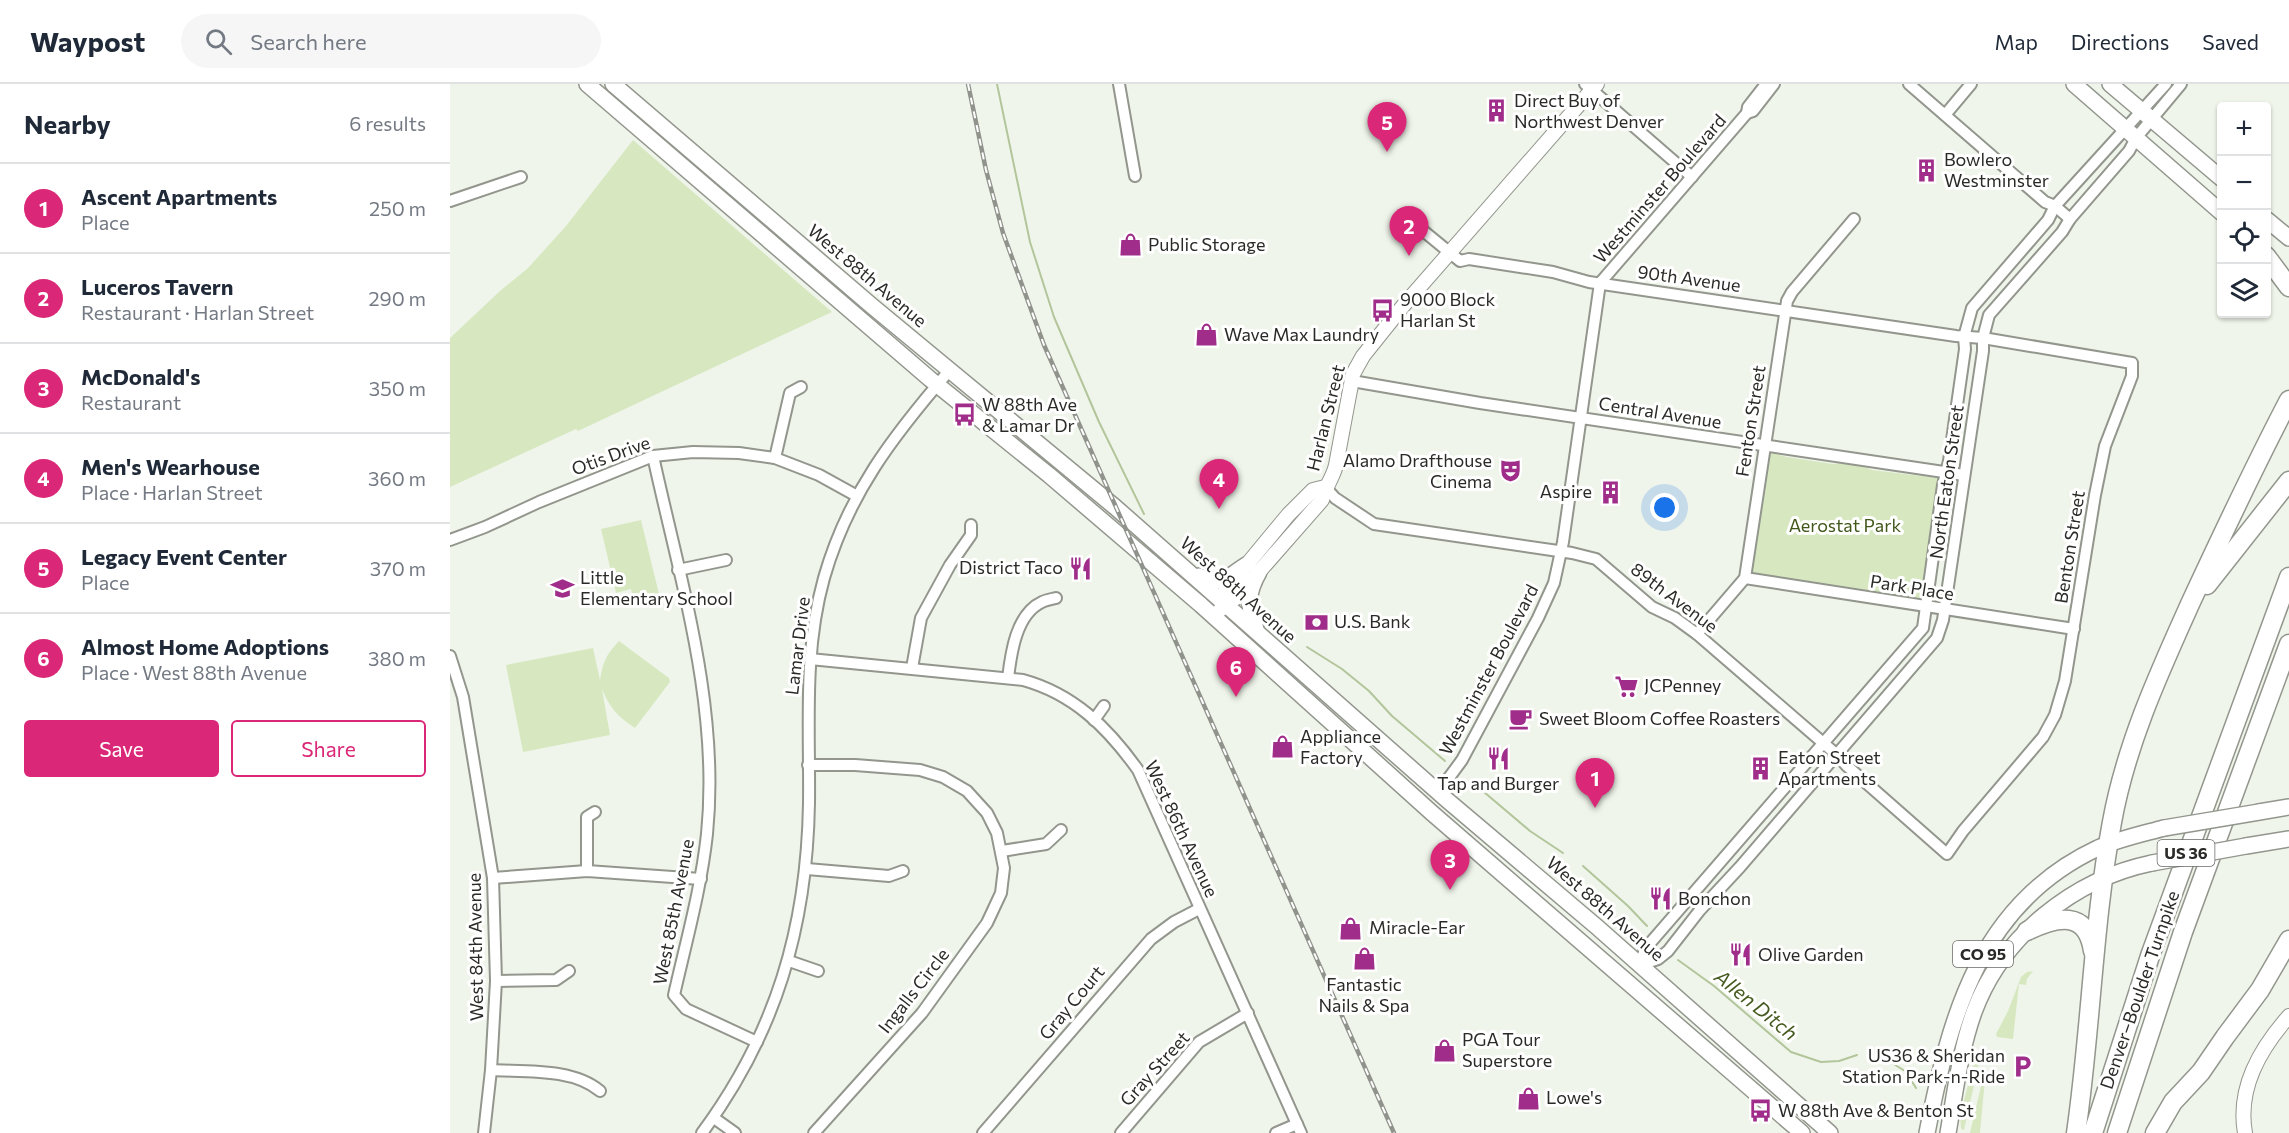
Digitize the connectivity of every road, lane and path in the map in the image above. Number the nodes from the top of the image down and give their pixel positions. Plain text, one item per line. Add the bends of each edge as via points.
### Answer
1 (587, 84) edge
2 (613, 84) edge
3 (1119, 84) edge
4 (1766, 84) edge
5 (1774, 84) edge
6 (1909, 84) edge
7 (1971, 84) edge
8 (2074, 84) edge
9 (2110, 84) edge
10 (2166, 84) edge
11 (2181, 84) edge
12 (1592, 86) edge
13 (1747, 113) junction
14 (1945, 115) junction
15 (2147, 115) junction
16 (2131, 134) junction
17 (2217, 175) edge
18 (1136, 176) dead end
19 (521, 177) dead end
20 (1692, 177) junction
21 (450, 201) edge
22 (2055, 206) junction
23 (2219, 210) edge
24 (1854, 219) dead end
25 (2070, 219) junction
26 (2271, 223) edge
27 (1421, 229) dead end
28 (2289, 238) edge
29 (1449, 253) junction
30 (2271, 257) edge
31 (2271, 261) edge
32 (2289, 270) edge
33 (1600, 283) junction
34 (2289, 287) edge
35 (1785, 310) junction
36 (1964, 337) junction
37 (1983, 338) junction
38 (949, 371) junction
39 (1352, 381) junction
40 (937, 385) junction
41 (801, 387) dead end
42 (2289, 400) edge
43 (1580, 417) junction
44 (1764, 445) junction
45 (653, 456) junction
46 (775, 458) junction
47 (1946, 472) junction
48 (1965, 475) junction
49 (2289, 481) edge
50 (1325, 488) junction
51 (857, 496) junction
52 (1299, 504) junction
53 (971, 525) dead end
54 (450, 540) edge
55 (1561, 552) junction
56 (726, 560) dead end
57 (1258, 566) junction
58 (678, 570) junction
59 (1192, 574) junction
60 (2289, 577) edge
61 (1745, 578) junction
62 (1056, 598) dead end
63 (2289, 601) edge
64 (1226, 603) junction
65 (1925, 607) junction
66 (1944, 610) junction
67 (1214, 616) junction
68 (2074, 628) junction
69 (1257, 632) junction
70 (1697, 634) junction
71 (2289, 644) edge
72 (2167, 654) junction
73 (450, 656) edge
74 (810, 659) junction
75 (912, 668) junction
76 (2289, 669) edge
77 (1008, 678) junction
78 (1104, 706) dead end
79 (1094, 720) junction
80 (1822, 742) junction
81 (1836, 754) junction
82 (808, 765) junction
83 (1435, 789) junction
84 (2289, 807) edge
85 (595, 812) dead end
86 (1061, 830) dead end
87 (2289, 839) edge
88 (2108, 844) junction
89 (1002, 852) junction
90 (1947, 854) joint
91 (807, 869) junction
92 (587, 871) junction
93 (903, 871) dead end
94 (493, 878) junction
95 (2102, 878) junction
96 (700, 879) junction
97 (1199, 909) junction
98 (2027, 931) junction
99 (2289, 940) edge
100 (2094, 959) junction
101 (789, 961) junction
102 (1640, 965) junction
103 (569, 971) dead end
104 (818, 971) dead end
105 (496, 981) junction
106 (1248, 1013) junction
107 (2289, 1016) edge
108 (757, 1042) junction
109 (491, 1070) junction
110 (600, 1091) dead end
111 (1930, 1117) junction
112 (714, 1118) junction
113 (1299, 1129) edge
114 (484, 1133) edge
115 (702, 1133) edge
116 (735, 1133) edge
117 (814, 1133) edge
118 (983, 1133) edge
119 (1121, 1133) edge
120 (1276, 1133) edge
121 (1802, 1133) edge
122 (1830, 1133) edge
123 (1921, 1133) edge
124 (1927, 1133) edge
125 (1948, 1133) edge
126 (2076, 1133) edge
127 (2093, 1133) edge
128 (2102, 1133) edge
129 (2117, 1133) edge
130 (2126, 1133) edge
131 (2155, 1133) edge
132 (2245, 1133) edge

1 - 40 main road, West 88th Avenue
2 - 38 main road, West 88th Avenue
3 - 18 street
4 - 13 street, Westminster Boulevard
5 - 13 street, Westminster Boulevard via 1753,111
6 - 14 street
7 - 14 street
8 - 16 main road
9 - 15 main road
10 - 15 street, North Eaton Street
11 - 15 street, North Eaton Street
12 - 20 street
12 - 29 street, Harlan Street
13 - 20 street, Westminster Boulevard
14 - 22 street via 2045,202
15 - 16 street, North Eaton Street
15 - 17 main road
16 - 22 street, North Eaton Street via 2116,137
16 - 23 main road
16 - 25 street, North Eaton Street via 2129,151
19 - 21 street
20 - 33 street, Westminster Boulevard
22 - 25 street
22 - 36 street, North Eaton Street via 2048,220 1976,303
24 - 35 street, Fenton Street via 1792,292
25 - 37 street, North Eaton Street via 1989,315
26 - 28 main road
27 - 29 street, 90th Avenue
29 - 33 street, 90th Avenue via 1460,261 1553,272
29 - 39 street, Harlan Street via 1363,356
30 - 32 main road
31 - 34 highway
33 - 35 street, 90th Avenue
33 - 43 street, Westminster Boulevard
35 - 36 street, 90th Avenue
35 - 44 street, Fenton Street
36 - 37 street, 90th Avenue
36 - 47 street, North Eaton Street
37 - 48 street, North Eaton Street
37 - 68 street, Benton Street via 2132,363 2132,376 2105,446
38 - 40 street, Lamar Drive
38 - 59 main road, West 88th Avenue via 1088,483
39 - 43 street, Central Avenue
39 - 50 street, Harlan Street via 1336,465
40 - 51 street, Lamar Drive via 874,465
40 - 67 main road, West 88th Avenue
41 - 46 street via 790,393
42 - 72 highway
43 - 44 street, Central Avenue
43 - 55 street, Westminster Boulevard
44 - 47 street, Central Avenue
44 - 61 street, Fenton Street
45 - 46 street, Otis Drive via 693,452
45 - 54 street, Otis Drive
45 - 58 street, West 85th Avenue
46 - 51 street, Otis Drive via 819,475
47 - 48 street, Central Avenue
47 - 65 street, North Eaton Street
48 - 66 street, North Eaton Street
49 - 72 highway via 2208,584
50 - 52 street, Harlan Street via 1313,490
50 - 55 street, 89th Avenue via 1374,524
50 - 57 street, Harlan Street via 1323,500
51 - 74 street, Lamar Drive via 824,578
52 - 57 street, Harlan Street
52 - 57 street via 1296,521
53 - 75 street via 971,535 921,618
55 - 70 street, 89th Avenue via 1596,559 1652,607
55 - 83 street, Westminster Boulevard via 1554,583 1505,680 1462,760
56 - 58 street
57 - 59 main road via 1225,581 1210,581
57 - 64 street, Harlan Street via 1236,598
57 - 69 main road via 1248,605
58 - 96 street, West 85th Avenue via 703,687 709,746 707,833
59 - 64 main road, West 88th Avenue
60 - 127 highway, Denver–Boulder Turnpike / US 36 via 2151,953
61 - 65 street, Park Place
61 - 70 street
62 - 77 street via 1042,602 1020,627 1012,645
63 - 128 highway via 2182,890
64 - 67 street, Harlan Street
64 - 69 main road, West 88th Avenue
65 - 66 street, Park Place
65 - 80 street, North Eaton Street via 1920,632
66 - 68 street, Park Place
66 - 81 street, North Eaton Street via 1934,643
67 - 121 main road, West 88th Avenue via 1432,813
68 - 90 street, Benton Street via 2061,698 2043,737
69 - 83 main road, West 88th Avenue
70 - 80 street, 89th Avenue
71 - 129 highway via 2183,932
72 - 88 highway via 2130,748
73 - 94 street, West 84th Avenue via 464,697
74 - 75 street, West 86th Avenue
74 - 82 street, Lamar Drive
75 - 77 street, West 86th Avenue
76 - 130 highway, Denver–Boulder Turnpike / US 36 via 2189,940
77 - 79 street, West 86th Avenue via 1050,689
78 - 79 street
79 - 97 street, West 86th Avenue via 1117,740 1138,770
80 - 81 street, 89th Avenue
80 - 102 street, North Eaton Street via 1645,949
81 - 90 street, 89th Avenue
81 - 102 street, North Eaton Street via 1668,951
82 - 89 street, Ingalls Circle via 920,770 943,777 967,791 982,806
82 - 91 street, Lamar Drive
83 - 102 main road, West 88th Avenue
84 - 88 main road, CO 95, bridge via 2164,828
85 - 92 street via 588,817
86 - 89 street via 1046,844
87 - 95 main road, CO 95, bridge via 2132,867
88 - 95 highway
88 - 111 main road, CO 95 via 2077,859 2038,887 1990,942 1961,1002
89 - 117 street, Ingalls Circle via 1000,893 987,923 922,1013
91 - 93 street via 890,876
91 - 101 street, Lamar Drive
92 - 94 street
92 - 96 street
94 - 105 street, West 84th Avenue
95 - 98 main road, CO 95 via 2058,904
95 - 100 highway
96 - 108 street, West 85th Avenue via 674,995 686,1009
97 - 106 street, West 86th Avenue
97 - 118 street, Gray Court via 1151,939
98 - 100 highway via 2054,919 2071,919 2088,933
98 - 125 main road, CO 95 via 1997,968 1977,1005
99 - 131 highway via 2260,990 2201,1072 2177,1097
100 - 126 highway
101 - 104 street
101 - 108 street, Lamar Drive
102 - 122 main road, West 88th Avenue
103 - 105 street via 556,980
105 - 109 street, West 84th Avenue
106 - 113 street, West 86th Avenue
106 - 119 street, Gray Street via 1199,1042
107 - 132 street via 2253,1068 2243,1108
108 - 112 street, Lamar Drive
109 - 110 street via 553,1074 590,1082
109 - 114 street, West 84th Avenue
111 - 123 main road
111 - 124 main road, CO 95
112 - 115 street, Lamar Drive
112 - 116 street
113 - 120 street

